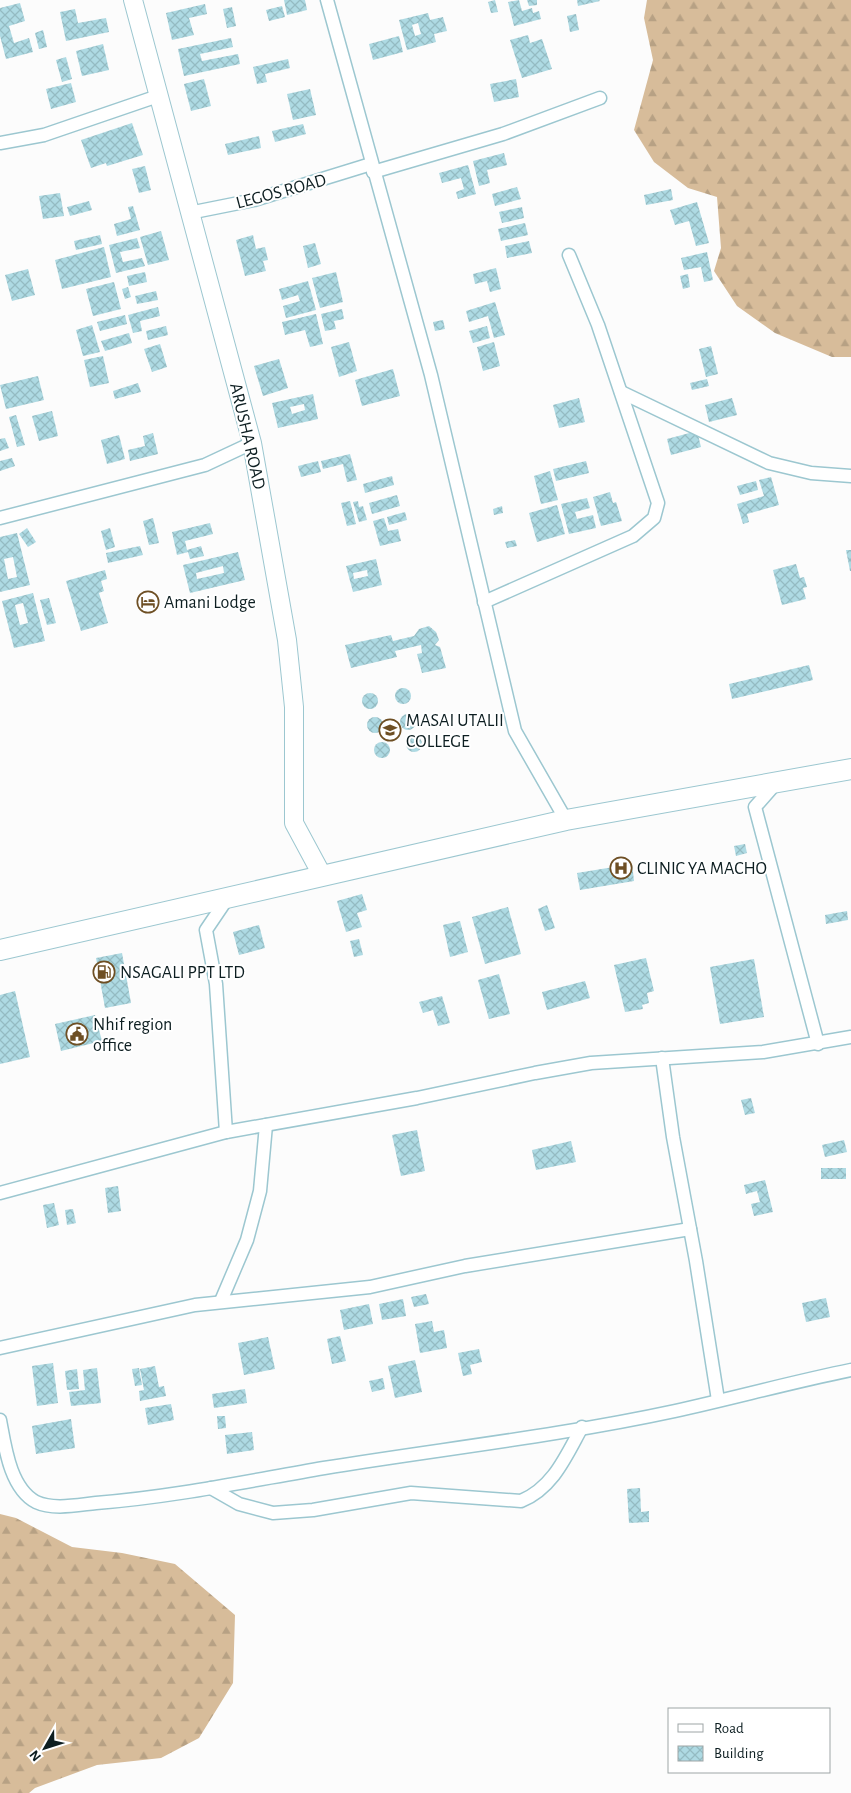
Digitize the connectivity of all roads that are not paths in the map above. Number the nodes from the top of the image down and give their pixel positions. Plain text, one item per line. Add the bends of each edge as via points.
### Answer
1 (133, 0) edge
2 (327, 0) edge
3 (158, 96) junction
4 (600, 98) dead end
5 (0, 143) edge
6 (372, 168) junction
7 (189, 213) junction
8 (569, 255) dead end
9 (622, 392) junction
10 (252, 444) junction
11 (851, 476) edge
12 (0, 518) edge
13 (484, 602) junction
14 (851, 769) edge
15 (777, 782) junction
16 (566, 820) junction
17 (322, 875) junction
18 (229, 896) junction
19 (0, 950) edge
20 (851, 1037) edge
21 (818, 1044) junction
22 (662, 1058) junction
23 (266, 1124) junction
24 (226, 1132) junction
25 (0, 1193) edge
26 (690, 1229) junction
27 (222, 1301) junction
28 (0, 1348) edge
29 (851, 1370) edge
30 (718, 1400) junction
31 (0, 1420) edge
32 (582, 1427) junction
33 (211, 1488) junction

1 - 3 main road, ARUSHA ROAD
2 - 6 street
3 - 5 street via 53,132
3 - 7 main road, ARUSHA ROAD
4 - 6 street, LEGOS ROAD via 503,134
6 - 7 street, LEGOS ROAD
6 - 13 street via 431,375
7 - 10 main road, ARUSHA ROAD
8 - 9 street
9 - 11 street via 769,463 811,474
9 - 13 street via 658,503 654,518 633,536 615,545
10 - 12 street via 205,465
10 - 17 main road, ARUSHA ROAD via 287,640 294,707 294,823
13 - 16 street via 515,731
14 - 15 highway
15 - 16 highway
15 - 21 street via 754,807
16 - 17 highway
17 - 18 highway
18 - 19 highway
18 - 24 street via 206,930 216,984
20 - 21 street
21 - 22 street via 724,1056
22 - 23 street via 582,1065
22 - 26 street
23 - 24 street
23 - 27 street via 260,1191 247,1240
24 - 25 street
26 - 27 street via 465,1266 370,1288
26 - 30 street
27 - 28 street
29 - 30 street
30 - 32 street
31 - 33 street via 19,1486 26,1496 38,1503 56,1506 138,1500
32 - 33 street
32 - 33 street via 545,1487 521,1501 411,1493 313,1510 273,1513 238,1504

